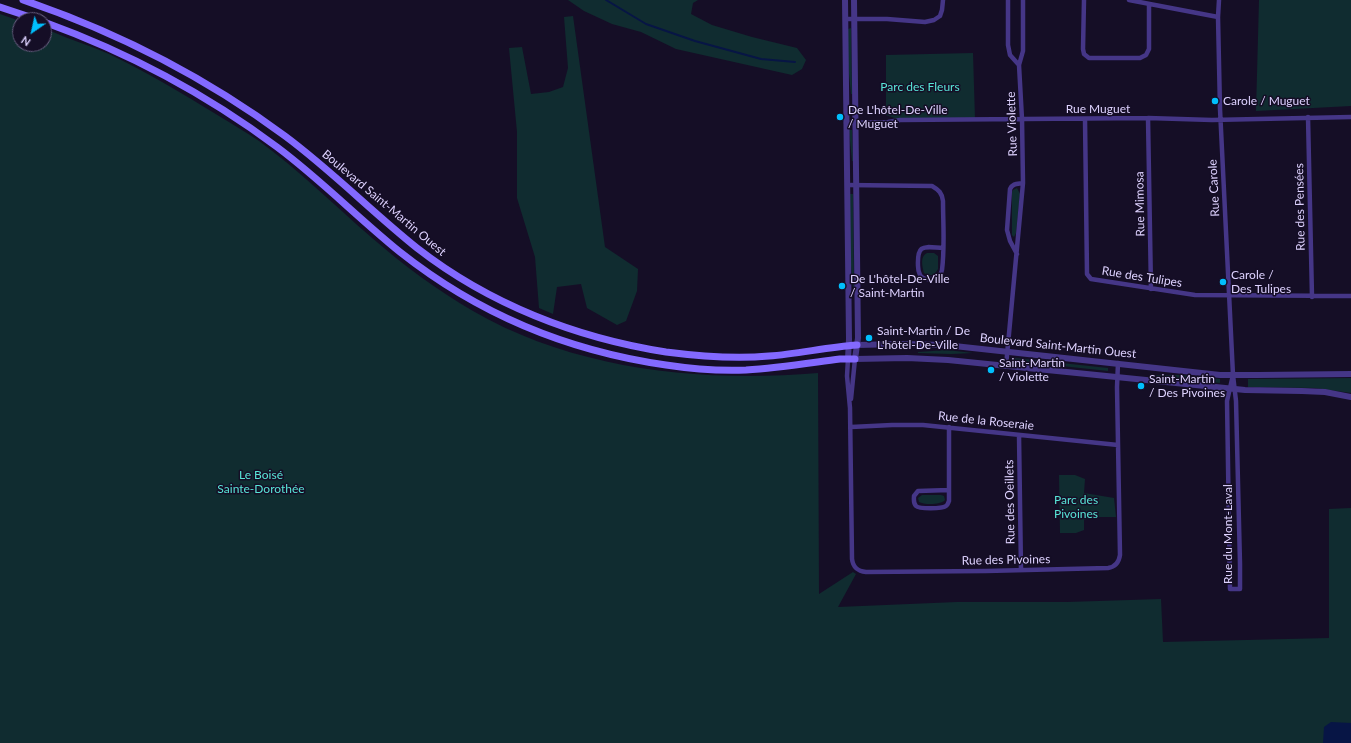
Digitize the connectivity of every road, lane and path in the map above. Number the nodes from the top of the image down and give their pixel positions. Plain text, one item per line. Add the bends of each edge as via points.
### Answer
1 (23, 0) edge
2 (845, 0) edge
3 (854, 0) edge
4 (943, 0) edge
5 (1008, 0) edge
6 (1023, 0) edge
7 (1084, 0) edge
8 (1129, 0) edge
9 (1219, 0) edge
10 (1149, 4) junction
11 (0, 7) edge
12 (15, 12) edge
13 (1218, 17) junction
14 (845, 19) junction
15 (854, 19) junction
16 (52, 25) edge
17 (1020, 65) junction
18 (1351, 117) edge
19 (1148, 118) junction
20 (1308, 118) junction
21 (1022, 119) junction
22 (1085, 119) junction
23 (1221, 120) junction
24 (846, 123) junction
25 (855, 123) junction
26 (1023, 183) junction
27 (847, 185) junction
28 (856, 185) junction
29 (943, 248) junction
30 (1017, 254) junction
31 (1151, 289) junction
32 (1230, 295) junction
33 (1351, 296) edge
34 (1312, 297) junction
35 (849, 345) junction
36 (857, 345) junction
37 (1008, 351) junction
38 (852, 359) junction
39 (1118, 363) junction
40 (1006, 366) junction
41 (1351, 374) edge
42 (1233, 375) junction
43 (1118, 378) junction
44 (1233, 389) junction
45 (1351, 397) edge
46 (850, 408) junction
47 (850, 427) junction
48 (949, 427) junction
49 (1019, 435) junction
50 (1118, 445) junction
51 (949, 490) junction
52 (1021, 570) junction

1 - 35 main road, Boulevard Saint-Martin Ouest via 126,41 210,86 297,145 431,258 478,288 537,317 604,340 693,355 764,357
2 - 14 street
3 - 15 street
4 - 15 street via 940,16 925,22
5 - 17 street via 1008,45 1010,55
6 - 17 street, Rue Violette via 1023,51
7 - 10 street via 1083,49 1089,58 1140,58 1146,55 1149,49
8 - 10 street
9 - 13 street, Rue Carole
10 - 13 street
11 - 12 main road
13 - 23 street, Rue Carole
14 - 15 street
14 - 24 street
15 - 25 street
16 - 38 main road, Boulevard Saint-Martin Ouest via 124,55 209,101 297,162 393,245 432,275 489,310 537,331 612,355 656,364 695,368 748,370
17 - 21 street, Rue Violette
18 - 20 street, Rue Muguet
19 - 22 street, Rue Muguet
19 - 23 street, Rue Muguet
19 - 31 street, Rue Mimosa
20 - 23 street, Rue Muguet
20 - 34 street, Rue des Pensées
21 - 22 street, Rue Muguet
21 - 25 street, Rue Muguet
21 - 26 street, Rue Violette
22 - 31 street, Rue des Tulipes via 1087,274 1091,279
23 - 32 street, Rue Carole
24 - 25 street, Rue Muguet
24 - 27 street
25 - 28 street
26 - 30 street, Rue Violette
26 - 30 street via 1011,185 1010,189 1007,230
27 - 28 street
27 - 35 street
28 - 29 street via 932,186 938,190 942,193 943,201
28 - 36 street
29 - 29 street via 924,247 920,250 918,269 924,278 940,276
30 - 37 street, Rue Violette
31 - 32 street, Rue des Tulipes via 1195,295
32 - 34 street, Rue des Tulipes
32 - 42 street, Rue Carole
33 - 34 street, Rue des Tulipes
35 - 36 main road, Boulevard Saint-Martin Ouest
35 - 38 street
36 - 37 street, Boulevard Saint-Martin Ouest via 932,344
36 - 38 street
37 - 39 street, Boulevard Saint-Martin Ouest
37 - 40 street, Rue Violette
38 - 40 street, Boulevard Saint-Martin Ouest via 918,358
38 - 46 street
38 - 46 street via 847,376
39 - 42 street, Boulevard Saint-Martin Ouest
39 - 43 street, Rue des Pivoines
40 - 43 street, Boulevard Saint-Martin Ouest
41 - 42 street, Boulevard Saint-Martin Ouest
42 - 44 street, Rue Carole
43 - 44 street, Boulevard Saint-Martin Ouest
43 - 50 street, Rue des Pivoines
44 - 44 street, Rue du Mont-Laval via 1227,401 1230,589 1240,589 1236,400
44 - 45 street, Boulevard Saint-Martin Ouest via 1311,391
46 - 47 street, Rue des Pivoines
47 - 48 street, Rue de la Roseraie
47 - 52 street, Rue des Pivoines via 852,558 856,568 866,572
48 - 49 street, Rue de la Roseraie
48 - 51 street
49 - 50 street, Rue de la Roseraie
49 - 52 street, Rue des Oeillets
50 - 52 street, Rue des Pivoines via 1120,555 1116,563 1108,568
51 - 51 street via 918,491 914,496 915,504 921,508 944,507 948,503

